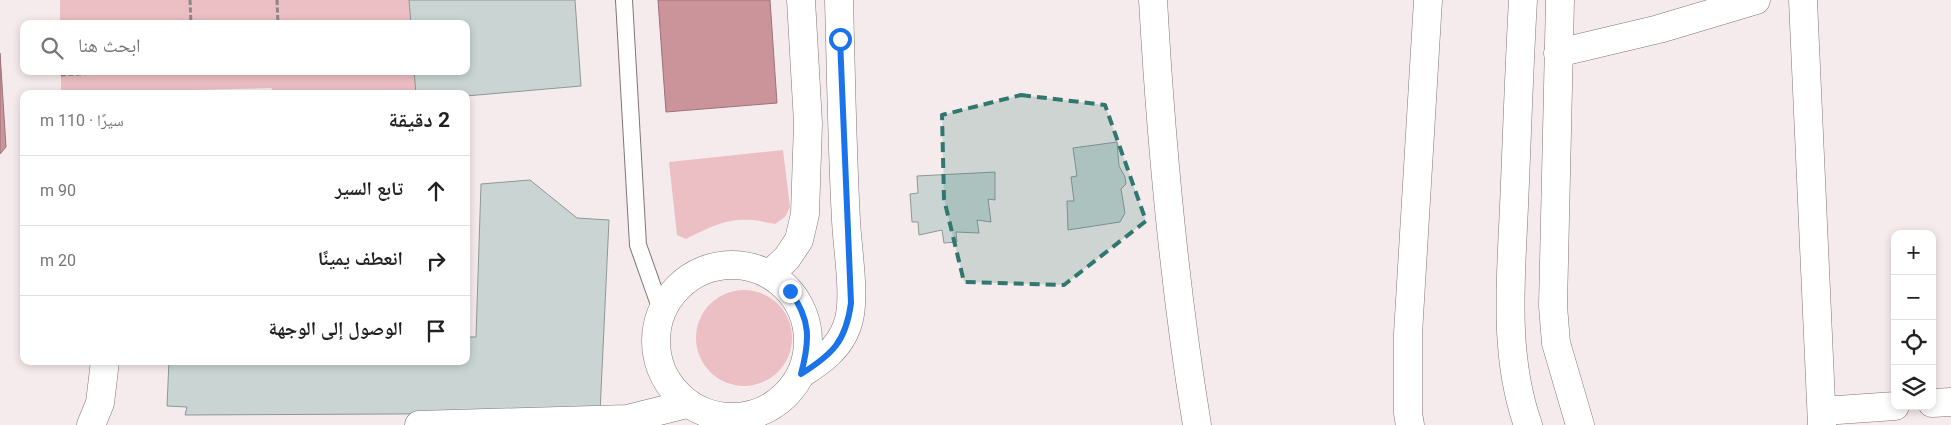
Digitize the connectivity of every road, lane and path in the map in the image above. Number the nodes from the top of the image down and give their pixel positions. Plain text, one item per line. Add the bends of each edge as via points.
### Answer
1 (190, 0) edge
2 (277, 0) edge
3 (624, 0) edge
4 (800, 0) edge
5 (839, 0) edge
6 (1153, 0) edge
7 (1428, 0) edge
8 (1523, 0) edge
9 (1560, 0) edge
10 (1756, 0) edge
11 (1803, 0) edge
12 (191, 20) edge
13 (278, 20) edge
14 (1558, 53) junction
15 (770, 274) junction
16 (661, 310) junction
17 (105, 365) edge
18 (801, 374) junction
19 (1951, 402) edge
20 (1936, 403) edge
21 (687, 404) junction
22 (1891, 407) edge
23 (1822, 418) edge
24 (716, 420) edge
25 (752, 420) edge
26 (91, 425) edge
27 (419, 425) edge
28 (1197, 425) edge
29 (1410, 425) edge
30 (1528, 425) edge
31 (1580, 425) edge

1 - 12 path
2 - 13 path
3 - 16 lane via 638,245
4 - 15 street via 808,123 805,214 798,240 787,258
5 - 18 street via 851,303 848,325 839,343 830,354
6 - 28 street via 1174,260
7 - 29 street via 1408,334
8 - 30 street via 1511,298 1512,363 1518,398
9 - 14 street
10 - 14 street via 1658,29
11 - 23 street
14 - 31 street via 1553,306 1556,343
15 - 16 street via 734,264 707,268 688,277 669,296
15 - 18 street via 794,297 808,328 808,348
16 - 21 street via 655,335 658,362 662,376
17 - 26 street via 100,403
18 - 25 street via 784,398
19 - 20 street
21 - 24 street
21 - 27 street via 628,419
22 - 23 street
24 - 25 street

